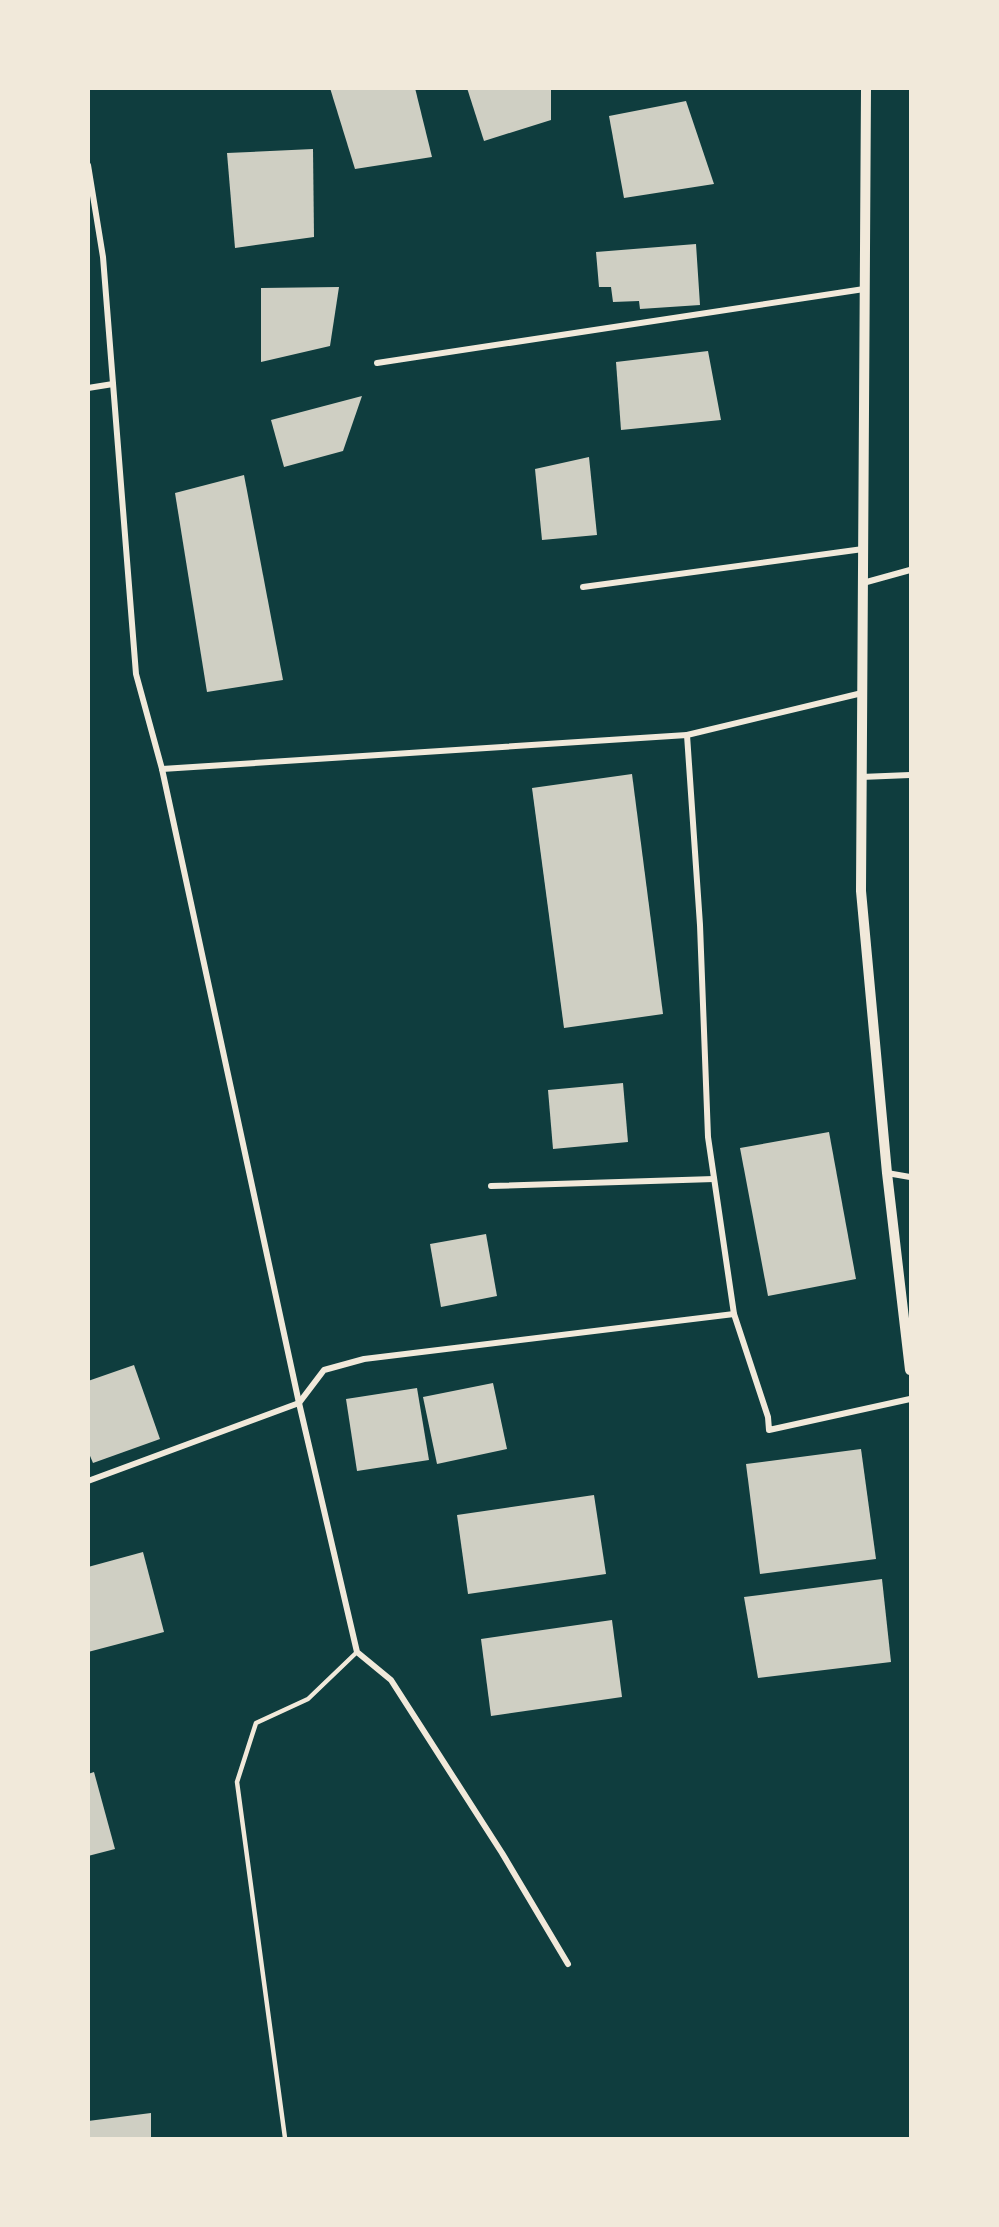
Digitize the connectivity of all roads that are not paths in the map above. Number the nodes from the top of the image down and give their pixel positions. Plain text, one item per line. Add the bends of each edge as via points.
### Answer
1 (866, 88) edge
2 (88, 165) edge
3 (864, 289) junction
4 (377, 363) dead end
5 (113, 384) junction
6 (88, 387) edge
7 (863, 549) junction
8 (910, 570) edge
9 (863, 583) junction
10 (583, 587) dead end
11 (862, 693) junction
12 (687, 735) junction
13 (162, 768) junction
14 (910, 775) edge
15 (861, 777) junction
16 (887, 1173) junction
17 (910, 1177) edge
18 (714, 1179) junction
19 (491, 1186) dead end
20 (734, 1314) junction
21 (910, 1370) edge
22 (910, 1399) edge
23 (299, 1403) junction
24 (88, 1481) edge
25 (357, 1652) junction
26 (568, 1964) dead end
27 (285, 2139) edge

1 - 3 street
2 - 5 street via 103,257
3 - 4 street
3 - 7 street
5 - 6 street
5 - 13 street via 136,674
7 - 9 street
7 - 10 street
8 - 9 street
9 - 11 street
11 - 12 street
11 - 15 street
12 - 13 street
12 - 18 street via 700,925 708,1137
13 - 23 street
14 - 15 street
15 - 16 street via 861,891
16 - 17 street
16 - 21 street
18 - 19 street
18 - 20 street
20 - 22 street via 769,1430
20 - 23 street via 364,1359 324,1370
23 - 24 street
23 - 25 street
25 - 26 street via 392,1680
25 - 27 lane via 308,1699 256,1723 237,1782

